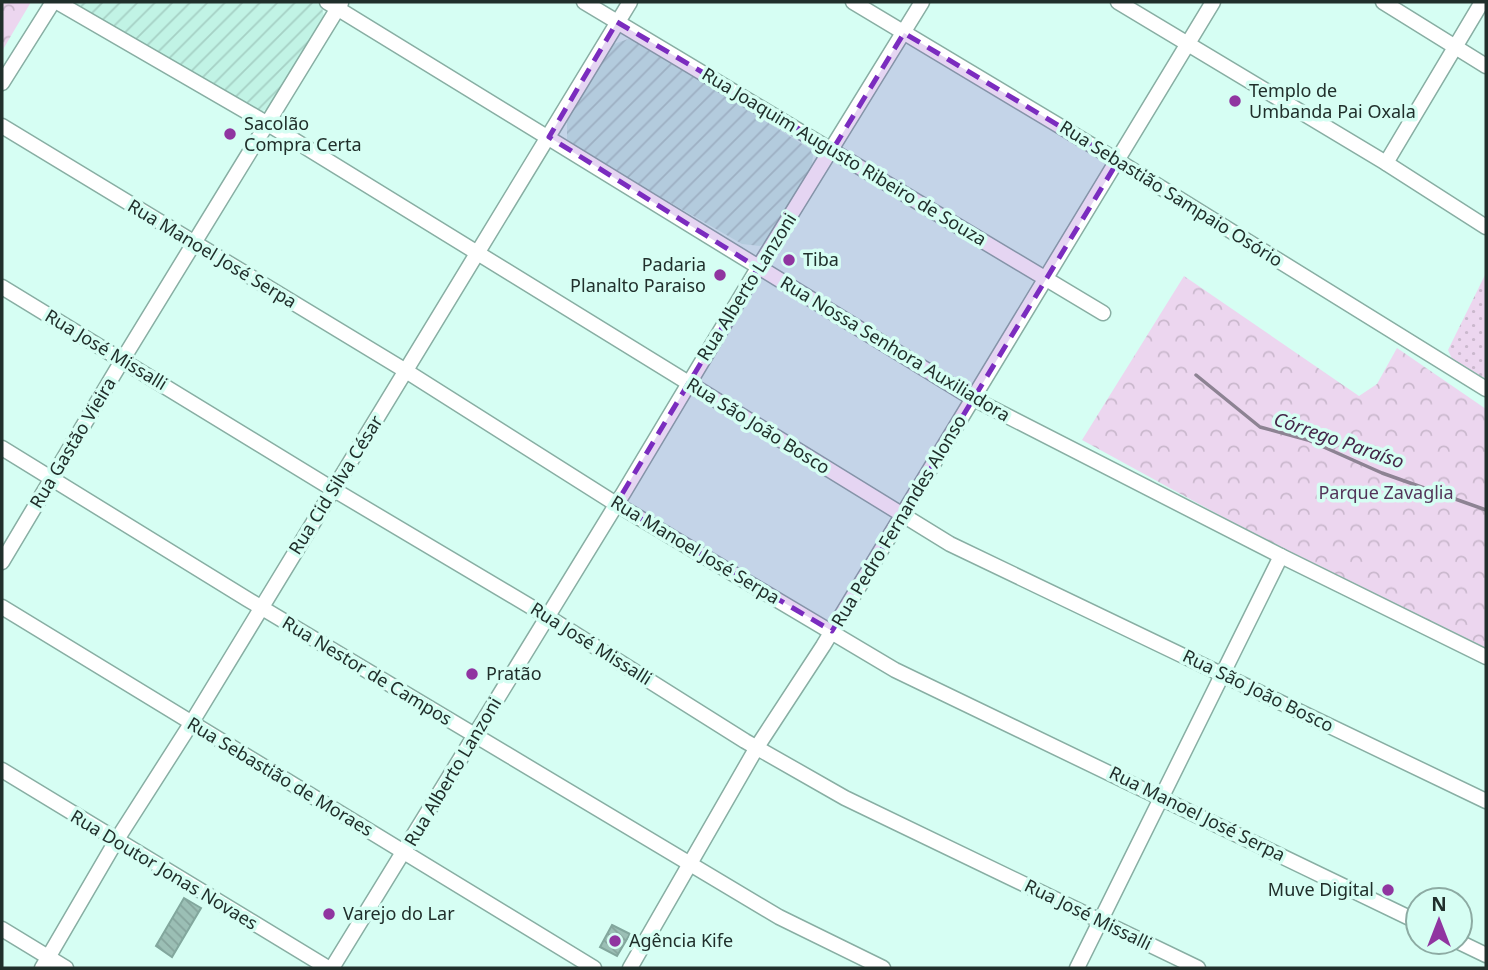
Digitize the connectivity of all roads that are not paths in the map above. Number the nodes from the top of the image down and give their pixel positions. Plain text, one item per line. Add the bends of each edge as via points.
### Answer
1 (55, 2) edge
2 (584, 2) edge
3 (630, 2) edge
4 (853, 2) edge
5 (922, 2) edge
6 (1118, 2) edge
7 (1213, 2) edge
8 (1383, 2) edge
9 (1482, 2) edge
10 (335, 4) edge
11 (617, 22) junction
12 (904, 33) junction
13 (1188, 44) junction
14 (1456, 47) junction
15 (1486, 66) edge
16 (2, 83) edge
17 (268, 124) junction
18 (2, 126) edge
19 (549, 137) junction
20 (833, 149) junction
21 (1118, 161) junction
22 (1386, 163) junction
23 (1486, 228) edge
24 (194, 244) junction
25 (476, 254) junction
26 (758, 268) junction
27 (1044, 279) junction
28 (2, 287) edge
29 (1103, 313) dead end
30 (123, 359) junction
31 (406, 371) junction
32 (688, 383) junction
33 (1486, 389) edge
34 (972, 398) junction
35 (2, 448) edge
36 (53, 478) junction
37 (333, 489) junction
38 (616, 504) junction
39 (901, 514) junction
40 (1281, 556) junction
41 (2, 562) edge
42 (261, 606) junction
43 (2, 607) edge
44 (548, 617) junction
45 (832, 631) junction
46 (1486, 657) edge
47 (1222, 674) junction
48 (192, 722) junction
49 (474, 735) junction
50 (757, 747) junction
51 (2, 770) edge
52 (1163, 797) junction
53 (1486, 801) edge
54 (116, 841) junction
55 (405, 853) junction
56 (689, 864) junction
57 (1404, 915) edge
58 (1100, 920) junction
59 (2, 929) edge
60 (46, 963) edge
61 (66, 968) edge
62 (330, 968) edge
63 (594, 968) edge
64 (630, 968) edge
65 (883, 968) edge
66 (1077, 968) edge
67 (1198, 968) edge

1 - 16 street
1 - 17 street, Rua São João Bosco
2 - 11 street, Rua Joaquim Augusto Ribeiro de Souza
3 - 11 street, Rua Cid Silva César
4 - 12 street, Rua Sebastião Sampaio Osório
5 - 12 street, Rua Alberto Lanzoni
6 - 13 street
7 - 13 street, Rua Pedro Fernandes Alonso
8 - 14 street
9 - 14 street
10 - 17 street, Rua Gastão Vieira
10 - 19 street, Rua Nossa Senhora Auxiliadora
11 - 19 street, Rua Cid Silva César
11 - 20 street, Rua Joaquim Augusto Ribeiro de Souza
12 - 20 street, Rua Alberto Lanzoni
12 - 21 street, Rua Sebastião Sampaio Osório
13 - 21 street, Rua Pedro Fernandes Alonso
13 - 22 street
14 - 15 street
14 - 22 street
17 - 24 street, Rua Gastão Vieira
17 - 25 street, Rua São João Bosco
18 - 24 street, Rua Manoel José Serpa
19 - 25 street, Rua Cid Silva César
19 - 26 street, Rua Nossa Senhora Auxiliadora
20 - 26 street, Rua Alberto Lanzoni
20 - 27 street, Rua Joaquim Augusto Ribeiro de Souza
21 - 27 street, Rua Pedro Fernandes Alonso
21 - 33 street, Rua Sebastião Sampaio Osório
22 - 23 street
24 - 30 street, Rua Gastão Vieira
24 - 31 street, Rua Manoel José Serpa
25 - 31 street, Rua Cid Silva César
25 - 32 street, Rua São João Bosco
26 - 32 street, Rua Alberto Lanzoni
26 - 34 street, Rua Nossa Senhora Auxiliadora
27 - 29 street, Rua Joaquim Augusto Ribeiro de Souza
27 - 34 street, Rua Pedro Fernandes Alonso
28 - 30 street, Rua José Missalli
30 - 36 street, Rua Gastão Vieira
30 - 37 street, Rua José Missalli
31 - 37 street, Rua Cid Silva César
31 - 38 street, Rua Manoel José Serpa
32 - 38 street, Rua Alberto Lanzoni
32 - 39 street, Rua São João Bosco
34 - 39 street, Rua Pedro Fernandes Alonso
34 - 40 street, Rua Nossa Senhora Auxiliadora
35 - 36 street, Rua Nestor de Campos
36 - 41 street, Rua Gastão Vieira
36 - 42 street, Rua Nestor de Campos
37 - 42 street, Rua Cid Silva César
37 - 44 street, Rua José Missalli
38 - 44 street, Rua Alberto Lanzoni
38 - 45 street, Rua Manoel José Serpa
39 - 45 street, Rua Pedro Fernandes Alonso
39 - 47 street, Rua São João Bosco via 950,544
40 - 46 street, Rua Nossa Senhora Auxiliadora
40 - 47 street
42 - 48 street, Rua Cid Silva César
42 - 49 street, Rua Nestor de Campos
43 - 48 street, Rua Sebastião de Moraes
44 - 49 street, Rua Alberto Lanzoni
44 - 50 street, Rua José Missalli
45 - 50 street, Rua Pedro Fernandes Alonso
45 - 52 street, Rua Manoel José Serpa via 895,670
47 - 52 street
47 - 53 street, Rua São João Bosco
48 - 54 street, Rua Cid Silva César
48 - 55 street, Rua Sebastião de Moraes
49 - 55 street, Rua Alberto Lanzoni
49 - 56 street, Rua Nestor de Campos
50 - 56 street, Rua Pedro Fernandes Alonso
50 - 58 street, Rua José Missalli via 845,798
51 - 54 street, Rua Doutor Jonas Novaes
52 - 57 street, Rua Manoel José Serpa
52 - 58 street
54 - 60 street, Rua Cid Silva César
54 - 62 street, Rua Doutor Jonas Novaes
55 - 62 street, Rua Alberto Lanzoni
55 - 63 street, Rua Sebastião de Moraes
56 - 64 street, Rua Pedro Fernandes Alonso
56 - 65 street, Rua Nestor de Campos via 779,917
58 - 66 street
58 - 67 street, Rua José Missalli
59 - 60 street
60 - 61 street

